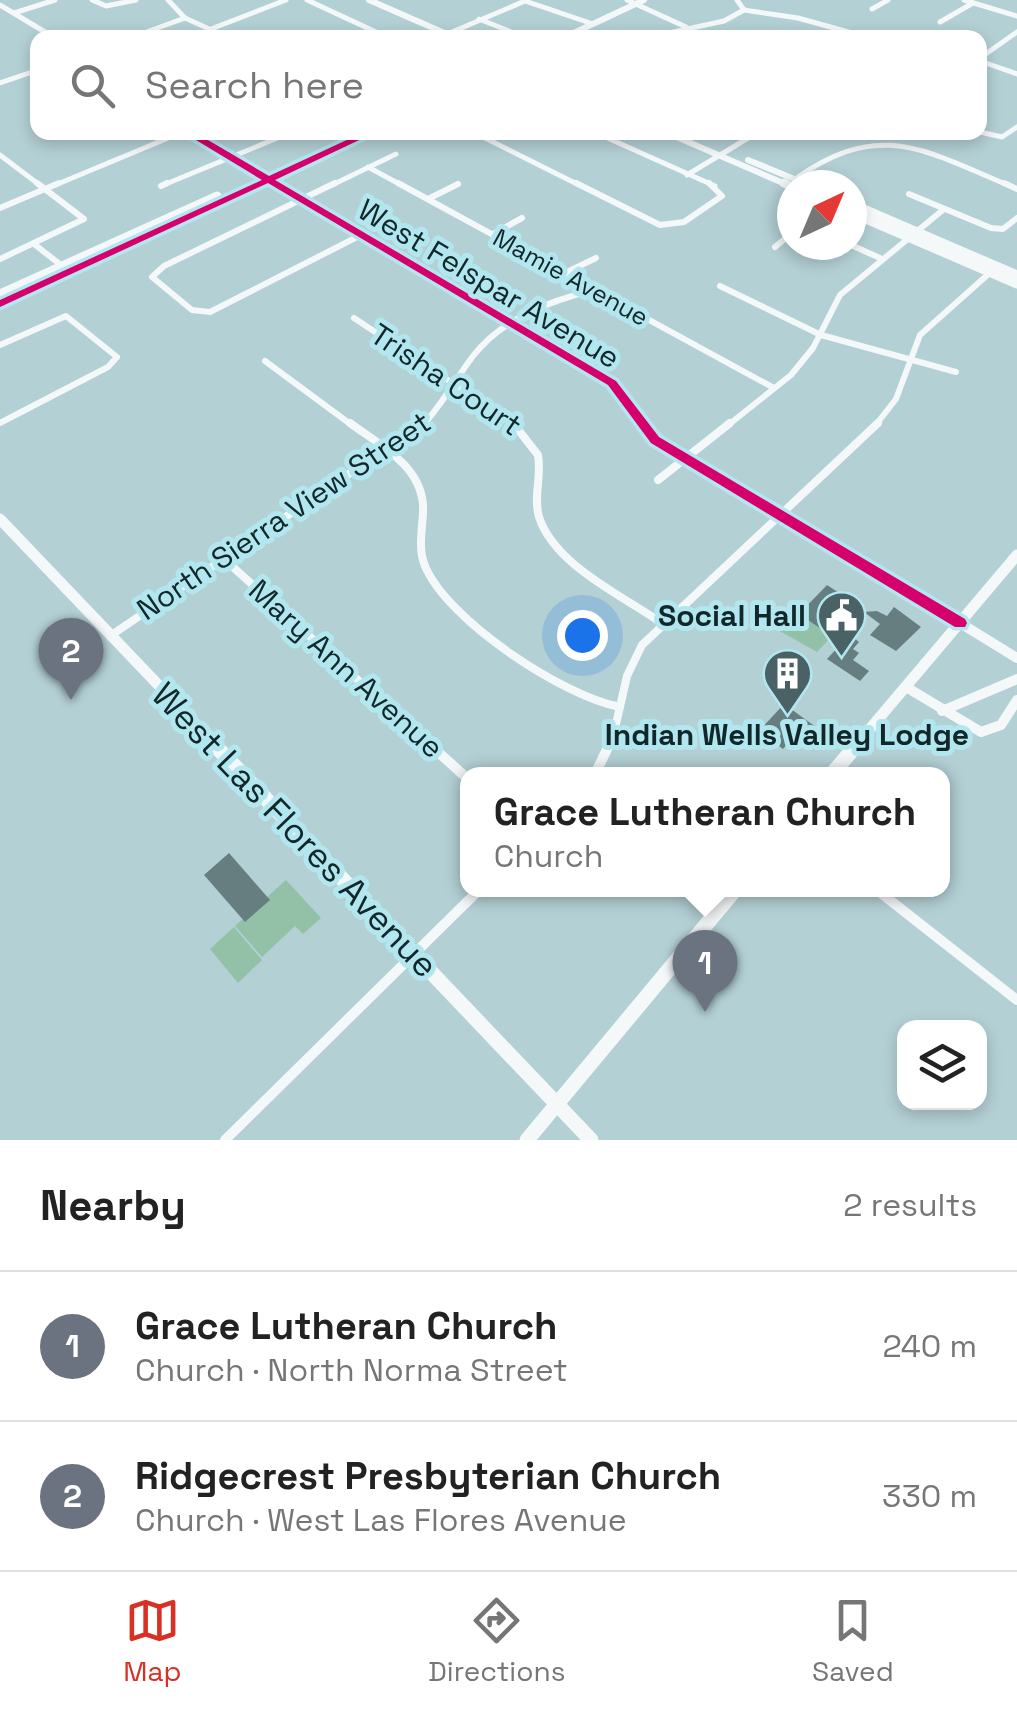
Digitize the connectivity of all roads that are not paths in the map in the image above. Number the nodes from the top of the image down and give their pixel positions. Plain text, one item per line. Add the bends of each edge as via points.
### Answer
1 (55, 0) edge
2 (92, 0) edge
3 (136, 0) edge
4 (168, 0) edge
5 (286, 0) edge
6 (307, 0) edge
7 (369, 0) edge
8 (627, 0) edge
9 (658, 0) edge
10 (737, 0) edge
11 (888, 0) edge
12 (964, 0) edge
13 (520, 2) edge
14 (973, 2) junction
15 (642, 3) edge
16 (0, 5) edge
17 (872, 9) dead end
18 (744, 10) junction
19 (14, 13) junction
20 (1017, 16) edge
21 (185, 18) junction
22 (479, 19) junction
23 (940, 22) dead end
24 (593, 24) junction
25 (688, 28) junction
26 (211, 29) joint
27 (42, 30) edge
28 (152, 30) edge
29 (372, 30) edge
30 (432, 30) edge
31 (454, 30) edge
32 (506, 30) edge
33 (581, 30) edge
34 (593, 30) edge
35 (680, 30) edge
36 (840, 30) edge
37 (1016, 34) edge
38 (987, 54) edge
39 (987, 62) edge
40 (30, 73) edge
41 (0, 74) edge
42 (1017, 74) edge
43 (10, 80) junction
44 (0, 83) edge
45 (1017, 127) edge
46 (987, 134) edge
47 (167, 140) edge
48 (201, 140) edge
49 (275, 140) edge
50 (341, 140) edge
51 (353, 140) edge
52 (488, 140) edge
53 (611, 140) edge
54 (688, 140) edge
55 (699, 140) edge
56 (745, 140) edge
57 (723, 153) junction
58 (396, 154) dead end
59 (2, 158) edge
60 (233, 159) junction
61 (368, 167) junction
62 (814, 170) edge
63 (687, 176) junction
64 (777, 176) edge
65 (264, 178) junction
66 (458, 184) dead end
67 (162, 186) dead end
68 (46, 189) junction
69 (1017, 189) edge
70 (909, 194) dead end
71 (428, 199) junction
72 (302, 200) junction
73 (0, 208) edge
74 (944, 210) junction
75 (867, 212) edge
76 (522, 218) dead end
77 (1017, 218) edge
78 (867, 220) edge
79 (493, 234) junction
80 (912, 235) junction
81 (359, 236) junction
82 (34, 244) junction
83 (867, 252) edge
84 (596, 258) dead end
85 (880, 258) junction
86 (0, 259) edge
87 (65, 269) junction
88 (993, 270) junction
89 (565, 273) junction
90 (1017, 276) edge
91 (1017, 284) edge
92 (720, 286) dead end
93 (594, 290) junction
94 (0, 294) edge
95 (0, 304) edge
96 (354, 318) dead end
97 (511, 324) junction
98 (820, 334) junction
99 (0, 345) edge
100 (910, 359) junction
101 (265, 362) dead end
102 (956, 372) dead end
103 (457, 386) junction
104 (774, 388) junction
105 (0, 423) edge
106 (387, 452) junction
107 (689, 460) junction
108 (658, 480) dead end
109 (780, 516) junction
110 (0, 520) edge
111 (1017, 556) edge
112 (224, 559) junction
113 (960, 623) junction
114 (663, 624) junction
115 (110, 636) junction
116 (1017, 658) edge
117 (1017, 680) edge
118 (906, 687) junction
119 (1017, 700) edge
120 (620, 707) junction
121 (942, 711) junction
122 (600, 767) edge
123 (838, 767) edge
124 (460, 773) edge
125 (472, 897) edge
126 (729, 897) edge
127 (885, 897) edge
128 (414, 955) junction
129 (1017, 1000) edge
130 (557, 1104) junction
131 (225, 1140) edge
132 (526, 1140) edge
133 (591, 1140) edge

1 - 19 street
2 - 3 street via 106,6
4 - 21 street
5 - 26 street
6 - 29 street
7 - 30 street
8 - 15 street
9 - 15 street
10 - 18 street
11 - 17 street
12 - 14 street
13 - 22 street
13 - 24 street
14 - 20 street
14 - 23 street
15 - 24 street
15 - 25 street
15 - 34 street
16 - 19 street
18 - 25 street
18 - 36 street
19 - 27 street
21 - 26 street
21 - 28 street
22 - 31 street
22 - 32 street
24 - 33 street
25 - 35 street
37 - 38 street
39 - 42 street
40 - 43 street
41 - 43 street
43 - 44 street
45 - 46 street via 1002,137
47 - 68 street
48 - 60 street, West Felspar Avenue
49 - 60 street
50 - 65 main road
51 - 65 main road
52 - 63 street via 660,225 672,226 719,199 721,190
53 - 63 street
54 - 57 main road
55 - 57 main road
56 - 57 street
57 - 63 street
57 - 64 main road
58 - 61 street
59 - 68 street
60 - 65 street, West Felspar Avenue
60 - 67 street
61 - 71 street, Mamie Avenue
61 - 72 street
62 - 69 street via 846,149 886,145
65 - 72 street, West Felspar Avenue
65 - 87 main road
66 - 71 street
68 - 73 street
68 - 82 street via 82,214 80,224
70 - 74 street
71 - 79 street, Mamie Avenue
72 - 81 street, West Felspar Avenue
72 - 81 street via 152,274 192,310 210,312
74 - 77 street via 991,228
74 - 80 street
75 - 80 main road
76 - 79 street
78 - 80 main road
79 - 89 street, Mamie Avenue
80 - 85 street
80 - 88 main road
81 - 97 street, West Felspar Avenue
82 - 86 street
82 - 87 street
83 - 85 street
84 - 89 street
85 - 98 street via 831,306
87 - 94 main road
87 - 95 main road
88 - 90 main road
88 - 91 main road
88 - 100 street via 924,330
89 - 93 street, Mamie Avenue
92 - 98 street
93 - 97 street, North Sierra View Street
93 - 104 street, Mamie Avenue
96 - 103 street, Trisha Court
97 - 103 street, North Sierra View Street via 474,354
97 - 107 street, West Felspar Avenue via 612,383 641,426
98 - 100 street
98 - 104 street via 804,362
99 - 105 street via 66,316 117,356 108,367
100 - 102 street
100 - 109 street via 891,408
101 - 106 street
103 - 106 street, North Sierra View Street via 435,415
103 - 114 street, Trisha Court via 520,428 538,450 538,506 548,534
104 - 107 street
106 - 112 street, North Sierra View Street
106 - 120 street via 408,466 425,494 420,550 444,596 555,684
107 - 108 street
107 - 109 street, West Felspar Avenue
109 - 113 street, West Felspar Avenue
109 - 114 street
110 - 115 main road, West Las Flores Avenue
111 - 113 main road
112 - 115 street, North Sierra View Street
112 - 124 street, Mary Ann Avenue
113 - 116 street, West Felspar Avenue
113 - 118 main road
114 - 120 street via 632,660
115 - 128 main road, West Las Flores Avenue
117 - 121 street
118 - 121 street
118 - 123 main road
119 - 121 street via 1001,725 981,732
120 - 122 street via 615,738
125 - 128 street
126 - 130 main road
127 - 129 street
128 - 130 main road, West Las Flores Avenue
128 - 131 street
130 - 132 main road
130 - 133 main road, West Las Flores Avenue

